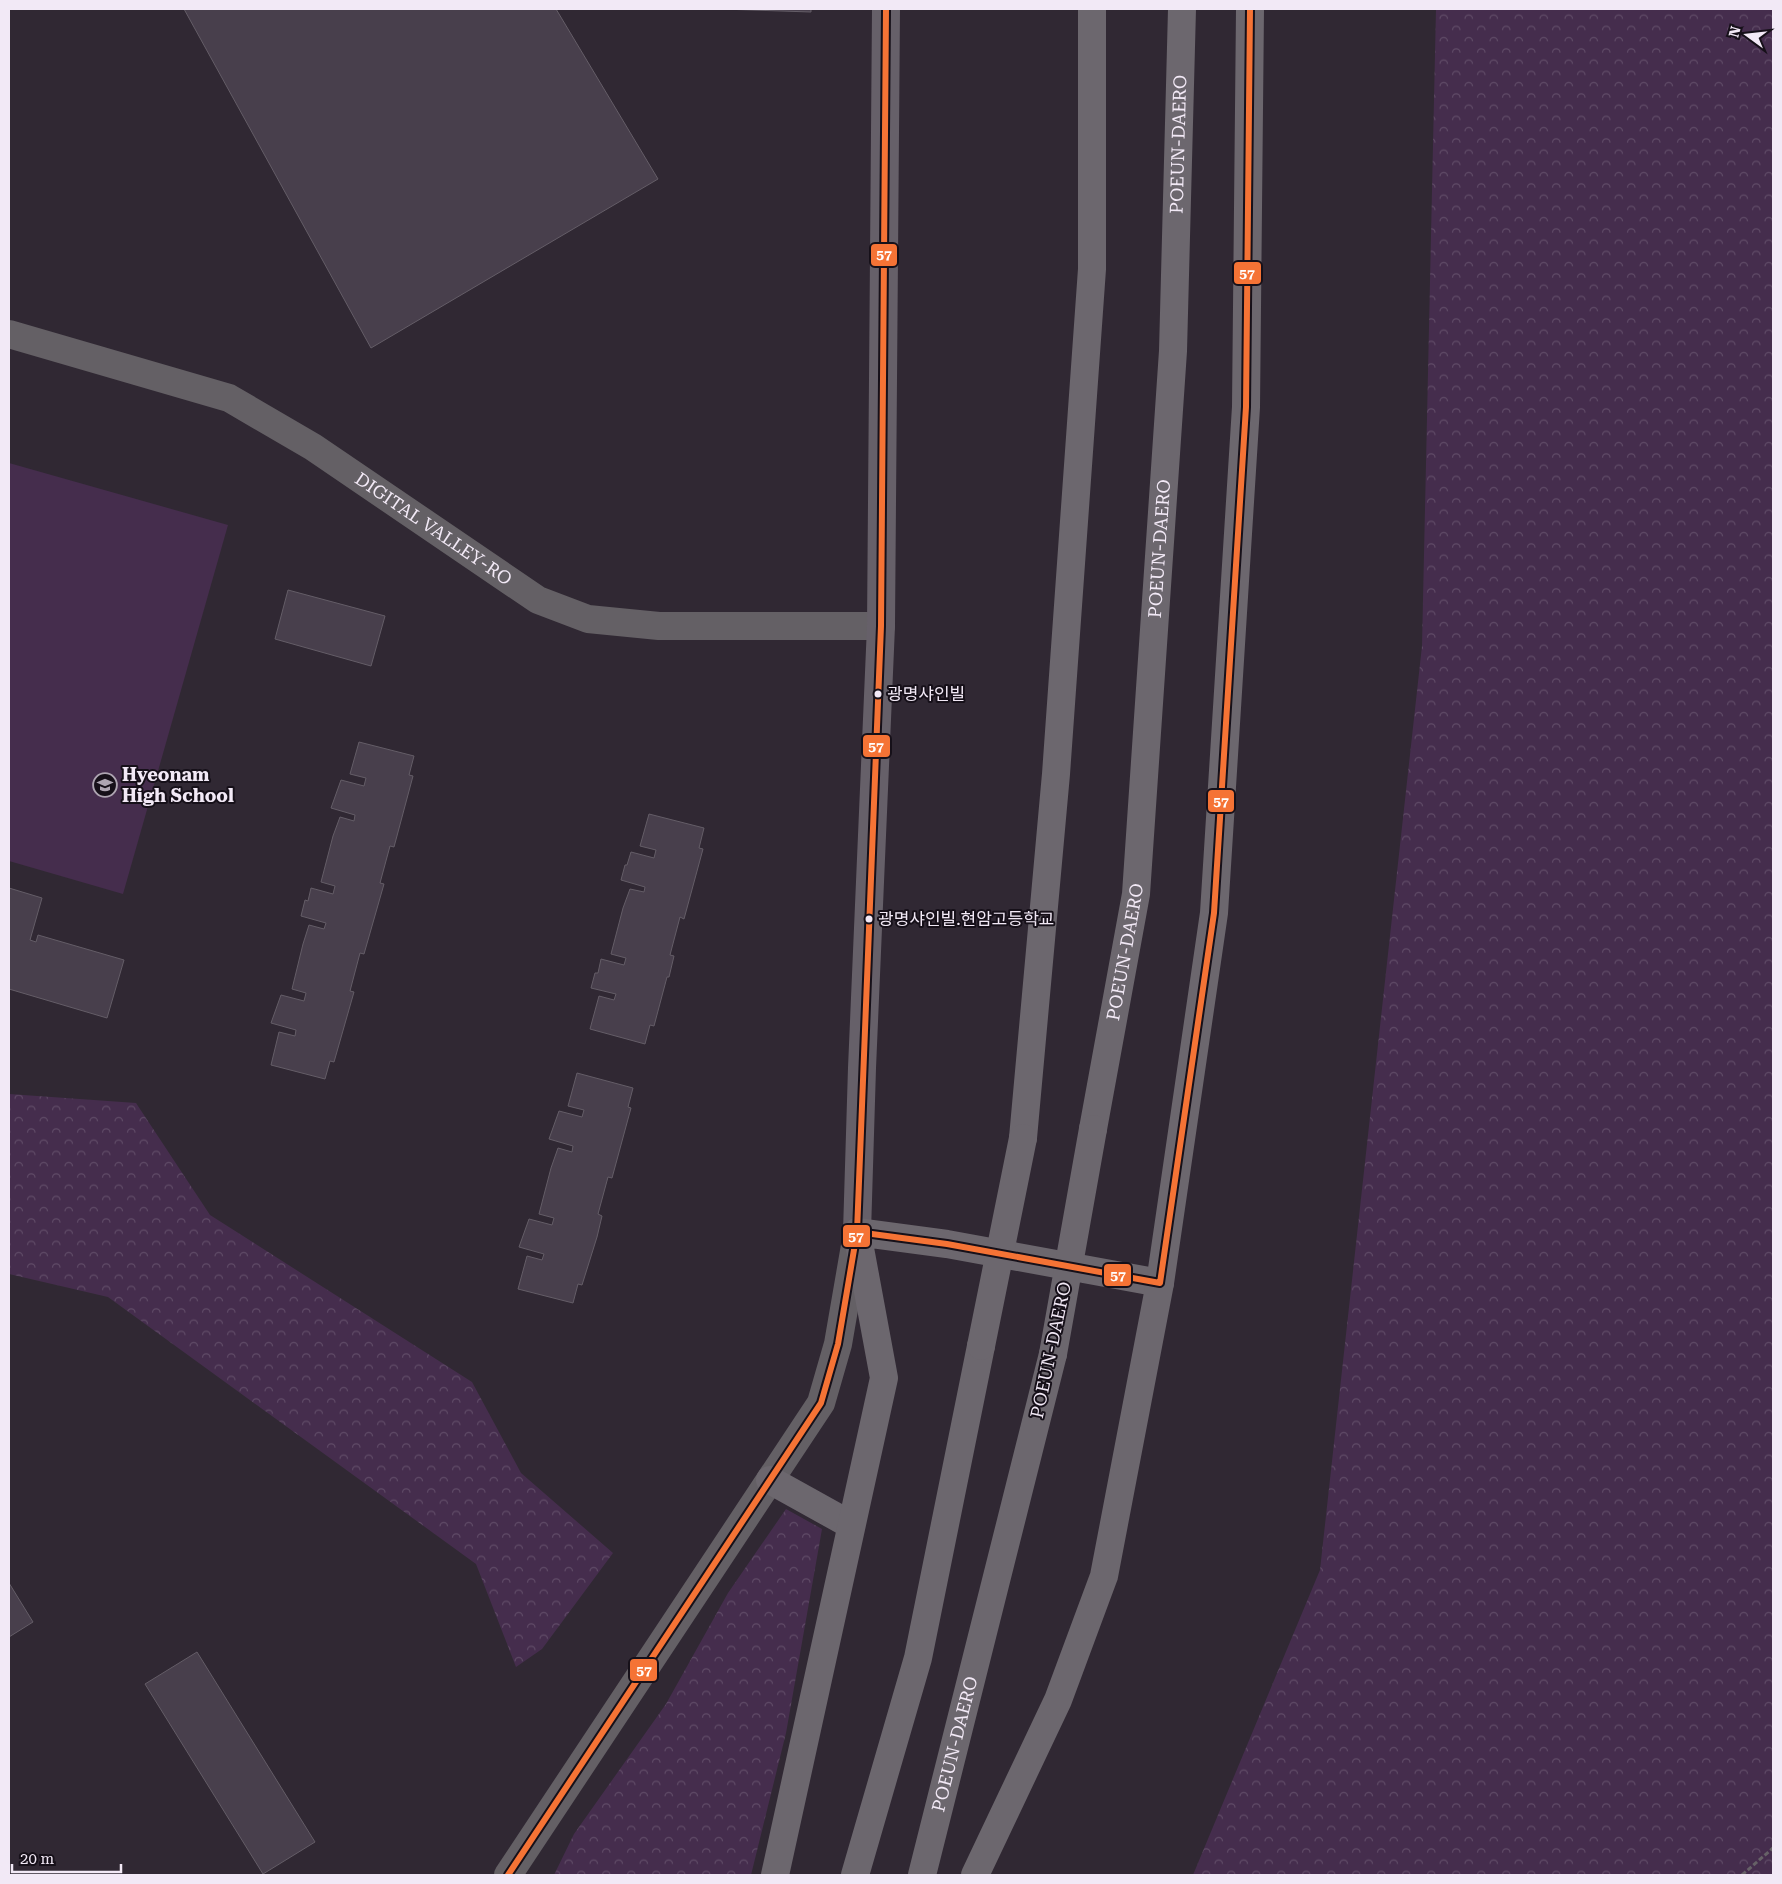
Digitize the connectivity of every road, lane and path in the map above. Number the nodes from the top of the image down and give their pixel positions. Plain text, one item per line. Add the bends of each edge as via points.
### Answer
1 (886, 9) edge
2 (1092, 9) edge
3 (1182, 9) edge
4 (1250, 9) edge
5 (9, 334) edge
6 (881, 626) junction
7 (857, 1232) junction
8 (1160, 1283) junction
9 (770, 1480) junction
10 (851, 1524) junction
11 (1773, 1848) edge
12 (508, 1875) edge
13 (775, 1875) edge
14 (855, 1875) edge
15 (922, 1875) edge
16 (975, 1875) edge
17 (1742, 1875) edge

1 - 6 main road
2 - 14 highway, bridge via 1092,269 1056,774 1022,1138 918,1658
3 - 15 highway, POEUN-DAERO, bridge via 1173,351 1136,894 1053,1354
4 - 8 highway via 1246,407 1214,913
5 - 6 street, DIGITAL VALLEY-RO via 229,398 313,447 538,600 588,619 659,626
6 - 7 main road
7 - 8 highway via 947,1244
7 - 9 street via 838,1344 821,1403
7 - 10 highway via 884,1378
8 - 16 highway via 1104,1576 1058,1700
9 - 10 highway
9 - 12 street
10 - 13 highway
11 - 17 path

